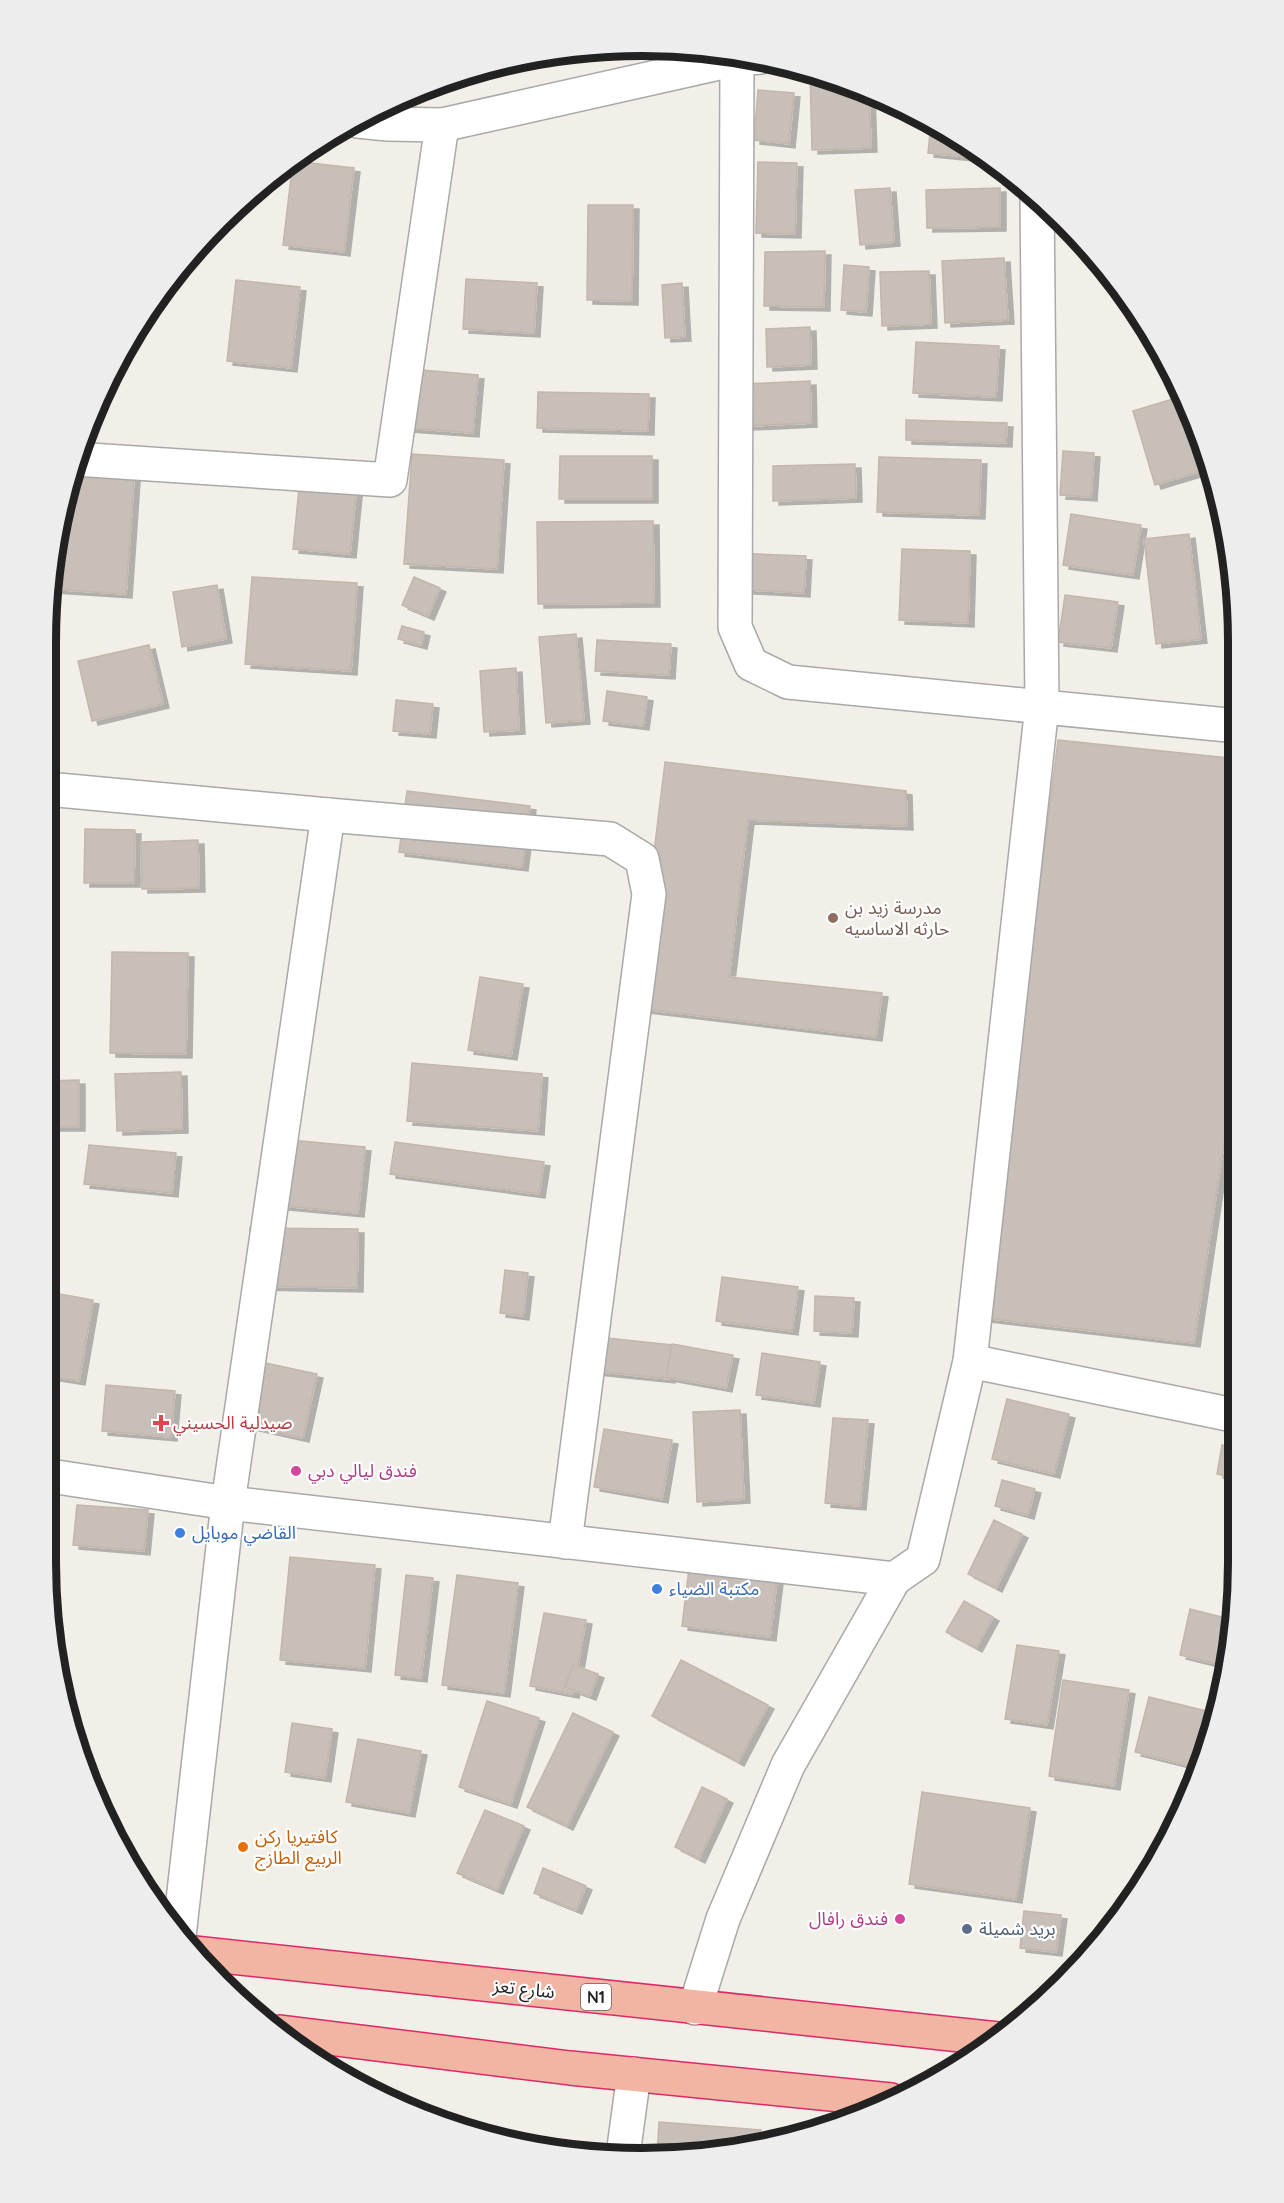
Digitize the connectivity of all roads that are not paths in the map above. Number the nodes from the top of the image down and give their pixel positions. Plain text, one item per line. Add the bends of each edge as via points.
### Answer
1 (728, 63) edge
2 (749, 66) edge
3 (384, 116) edge
4 (442, 125) junction
5 (1037, 209) edge
6 (85, 460) edge
7 (1042, 706) junction
8 (1228, 725) edge
9 (56, 790) edge
10 (328, 815) junction
11 (970, 1361) junction
12 (1228, 1414) edge
13 (56, 1477) edge
14 (228, 1503) junction
15 (565, 1542) junction
16 (894, 1579) junction
17 (181, 1922) edge
18 (207, 1954) edge
19 (695, 2008) junction
20 (296, 2034) edge
21 (982, 2038) edge
22 (634, 2074) junction
23 (876, 2098) edge
24 (624, 2147) edge

1 - 4 street
2 - 7 street via 735,627 750,664 788,682
3 - 4 street
4 - 6 street via 390,480
5 - 7 street
7 - 8 street
7 - 11 street
9 - 10 street
10 - 14 street
10 - 15 street via 610,839 642,859 650,894
11 - 12 street
11 - 16 street via 923,1559
13 - 14 street
14 - 15 street
14 - 17 street
15 - 16 street
16 - 19 street via 788,1765 723,1919
18 - 19 highway, شارع تعز / N1
19 - 21 highway, شارع تعز / N1
20 - 22 highway
22 - 23 highway
22 - 24 street

